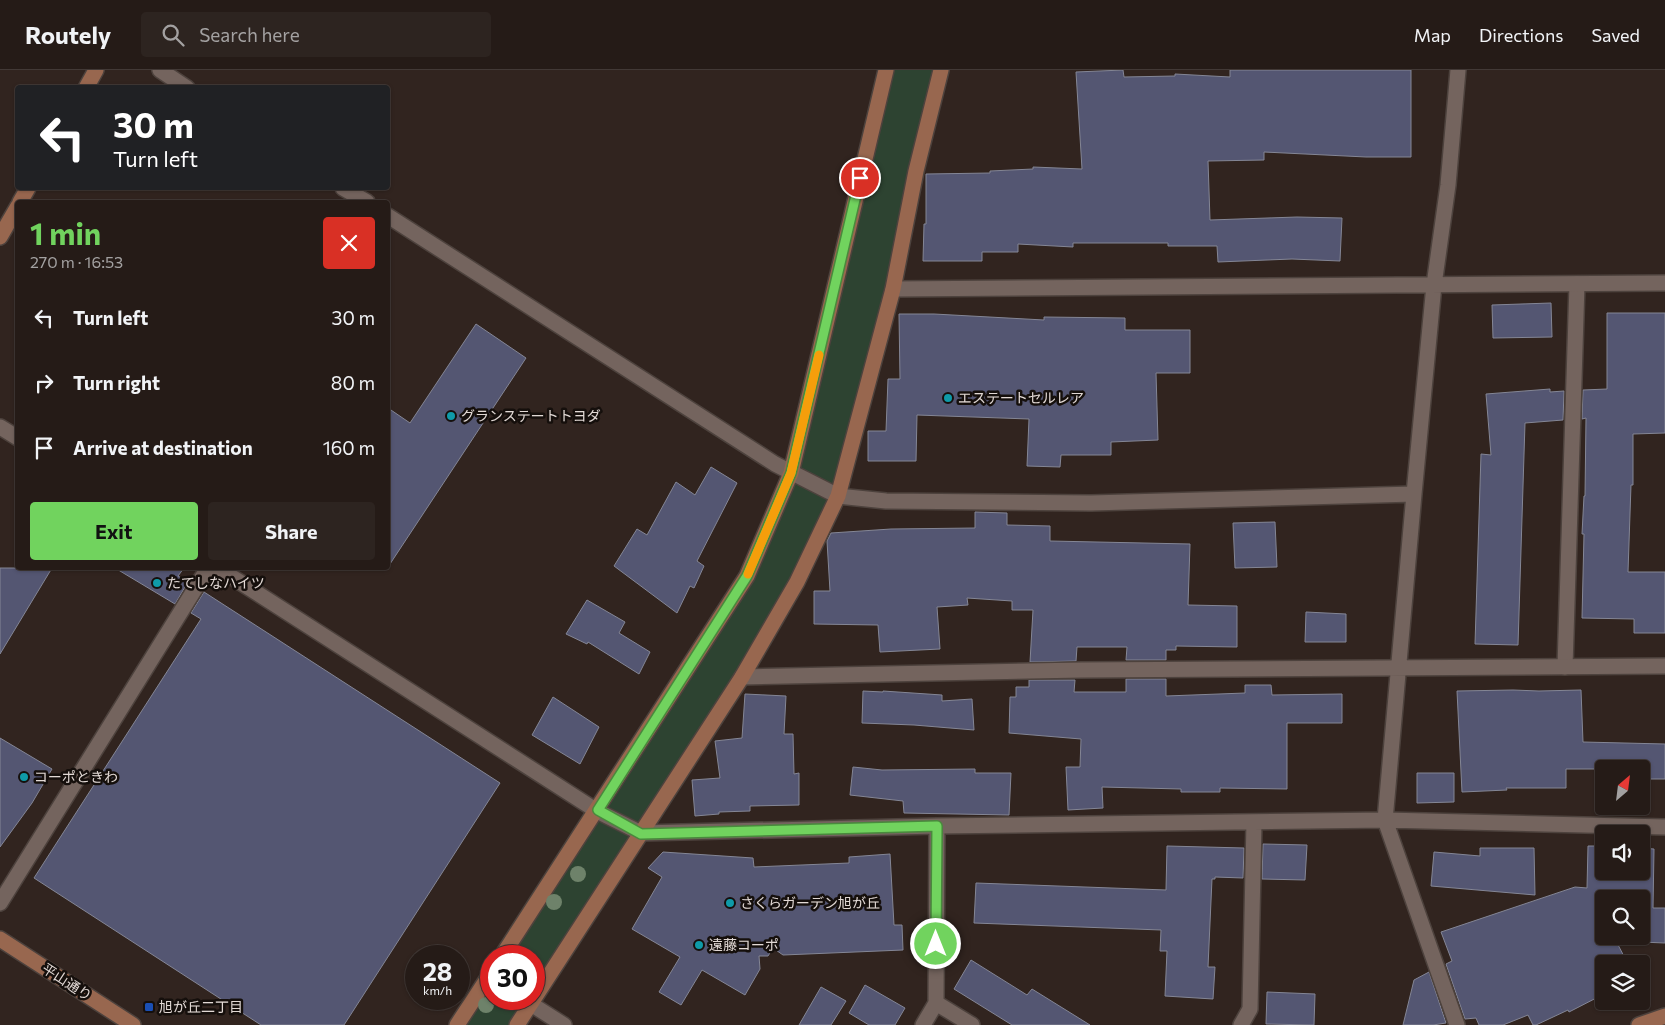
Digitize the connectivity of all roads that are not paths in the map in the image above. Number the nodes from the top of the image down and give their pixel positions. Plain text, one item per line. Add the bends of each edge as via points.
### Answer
1 (96, 70) edge
2 (160, 70) edge
3 (886, 70) edge
4 (941, 70) edge
5 (1458, 70) edge
6 (88, 85) edge
7 (182, 85) edge
8 (346, 190) edge
9 (364, 200) edge
10 (15, 211) edge
11 (390, 217) edge
12 (0, 236) edge
13 (1665, 282) edge
14 (1577, 284) junction
15 (1434, 285) junction
16 (893, 289) junction
17 (0, 427) edge
18 (15, 436) edge
19 (791, 473) junction
20 (1414, 494) junction
21 (838, 496) junction
22 (207, 570) edge
23 (221, 570) edge
24 (1665, 666) edge
25 (1565, 667) junction
26 (1397, 668) junction
27 (742, 677) junction
28 (598, 810) junction
29 (1385, 820) junction
30 (1254, 822) junction
31 (937, 826) junction
32 (1665, 827) edge
33 (641, 834) junction
34 (0, 903) edge
35 (0, 938) edge
36 (509, 945) edge
37 (545, 981) edge
38 (480, 990) edge
39 (936, 1002) junction
40 (526, 1010) edge
41 (540, 1010) edge
42 (1665, 1016) edge
43 (134, 1025) edge
44 (457, 1025) edge
45 (517, 1025) edge
46 (564, 1025) edge
47 (923, 1025) edge
48 (972, 1025) edge
49 (1241, 1025) edge
50 (1457, 1025) edge
51 (1639, 1025) edge

1 - 6 street
2 - 7 street
3 - 19 street
4 - 16 street via 916,171
5 - 15 street via 1448,185
8 - 9 street
10 - 12 street
11 - 19 street
13 - 14 street
14 - 15 street
14 - 25 street
15 - 16 street
15 - 20 street
16 - 21 street
17 - 18 street
19 - 21 street
19 - 28 street via 747,576
20 - 21 street via 1091,503 886,501
20 - 26 street
21 - 27 street via 797,582
22 - 34 street
23 - 28 street
24 - 25 street
25 - 26 street
26 - 27 street
26 - 29 street
27 - 33 street
28 - 33 street
28 - 36 street
29 - 30 street
29 - 32 street
29 - 50 street
30 - 31 street
30 - 49 street via 1250,1009
31 - 33 street
31 - 39 street
33 - 37 street
35 - 43 street, 平山通り
38 - 44 street
39 - 47 street
39 - 48 street
40 - 45 street
41 - 46 street
42 - 51 street

